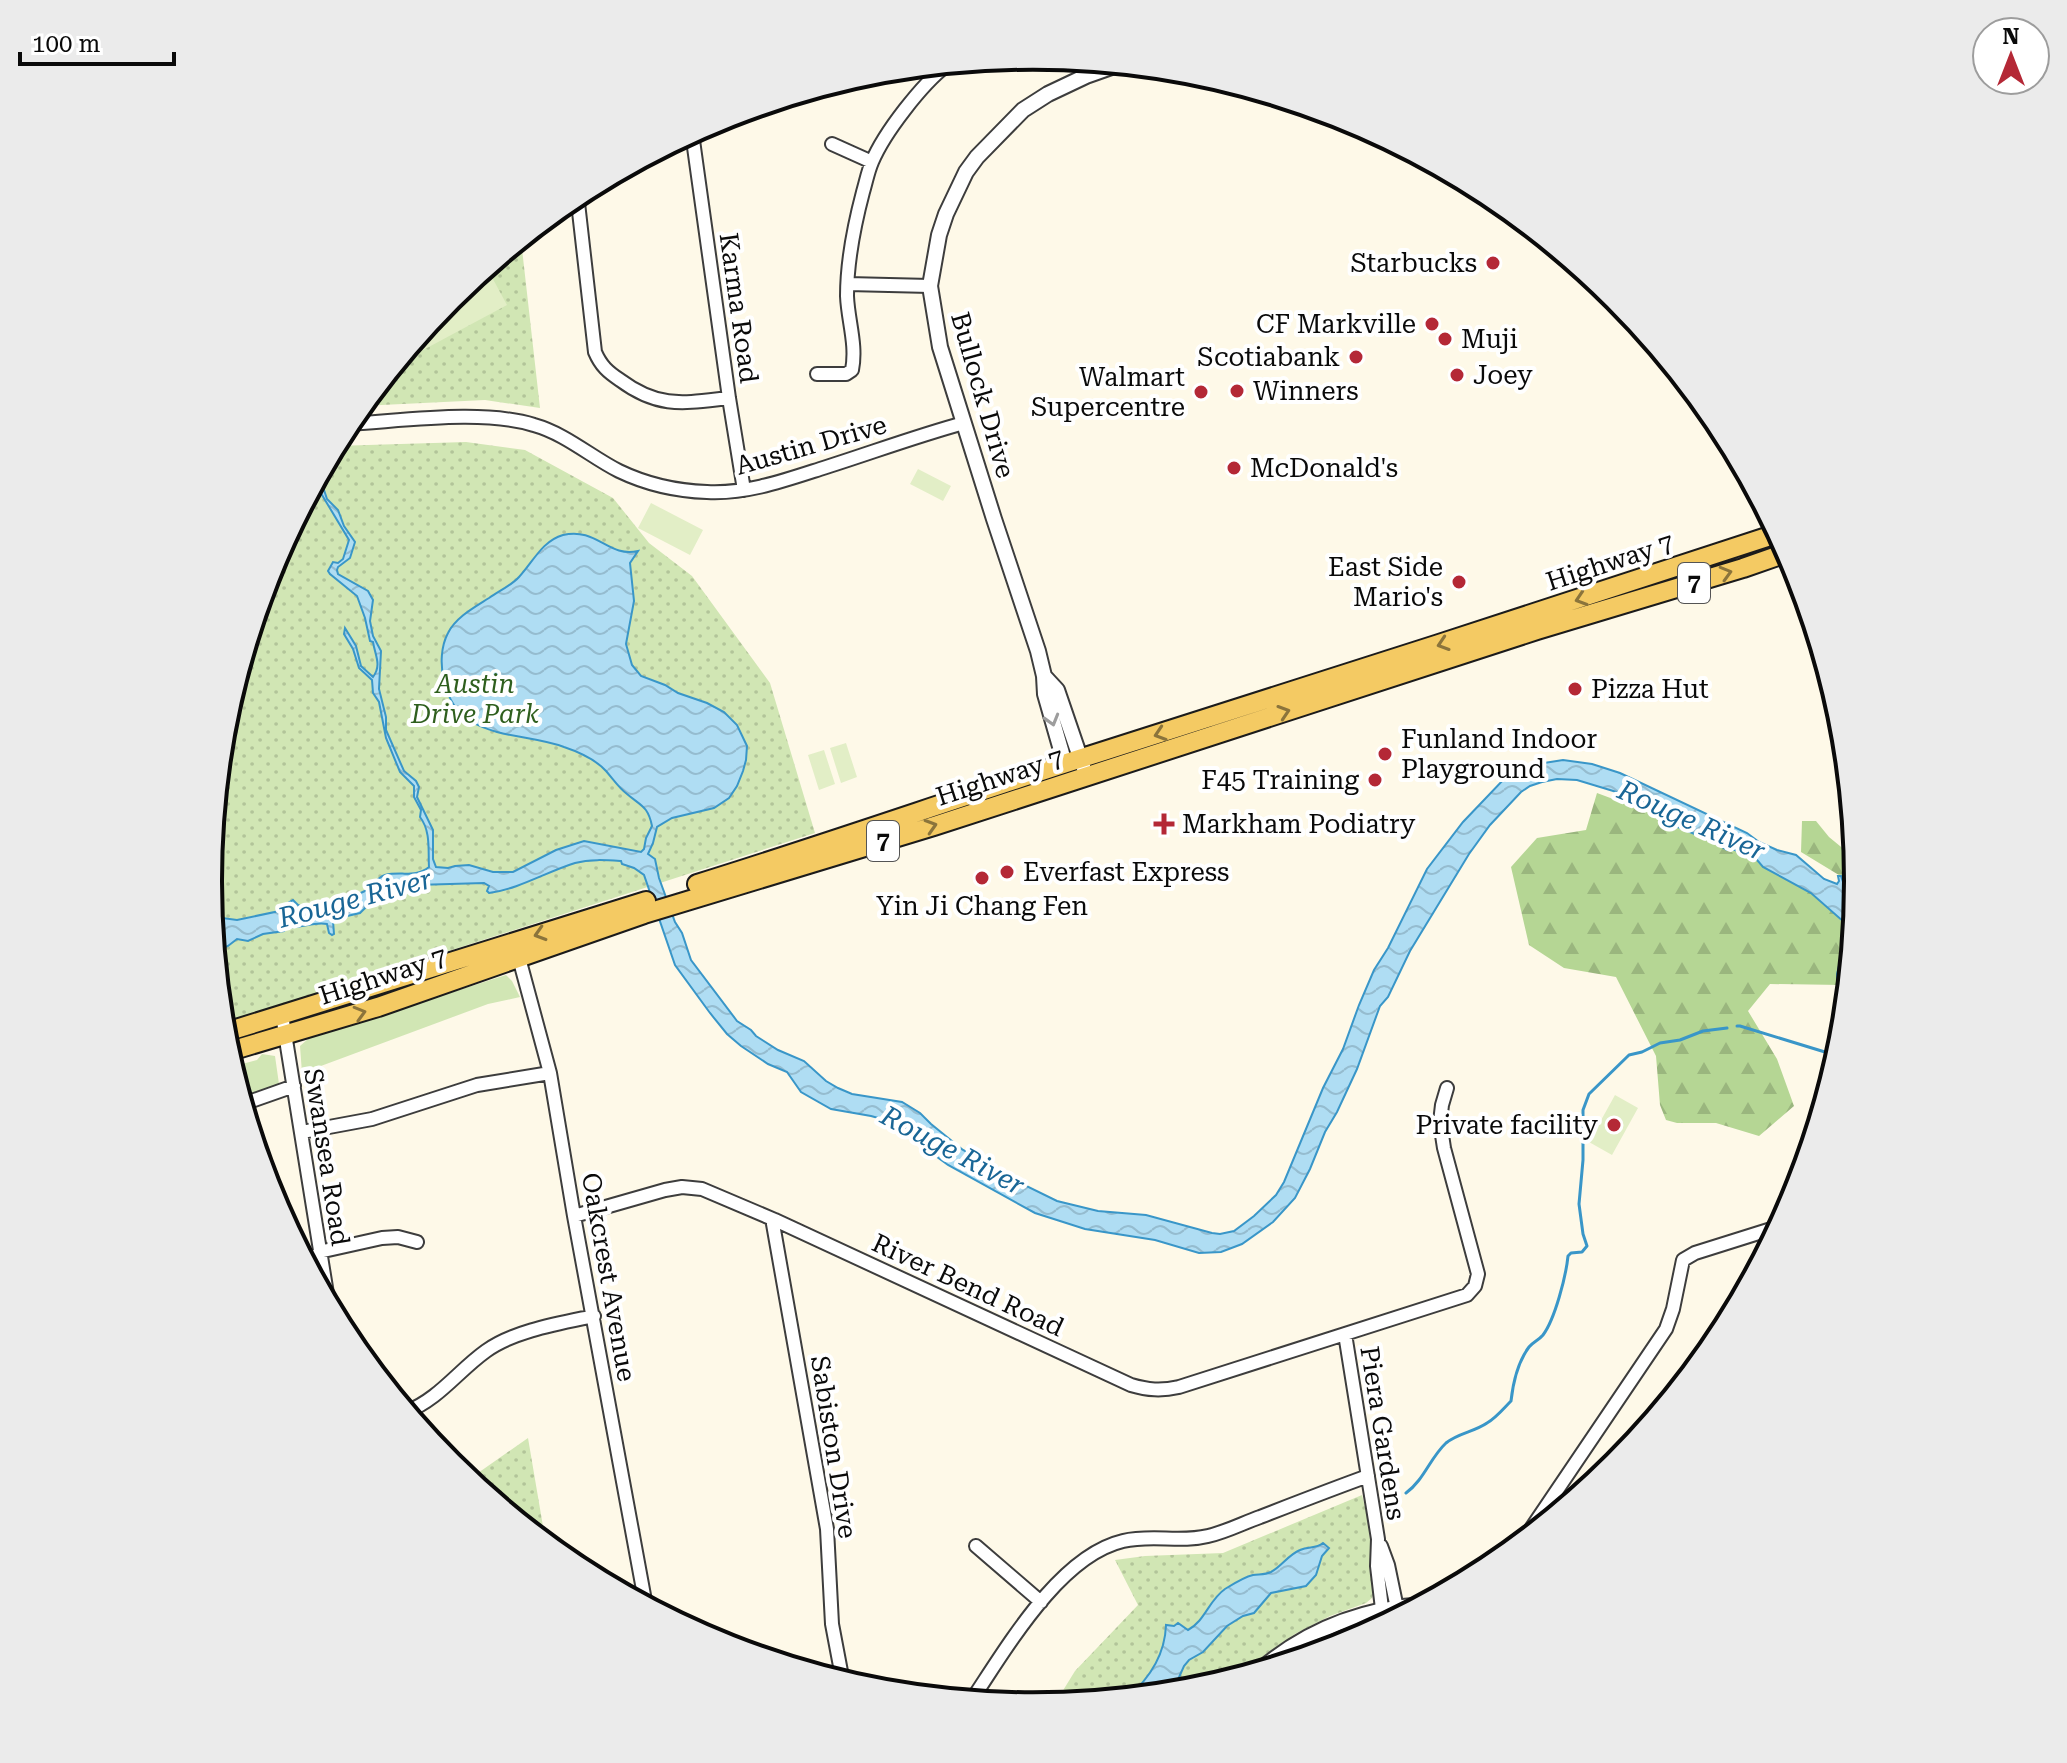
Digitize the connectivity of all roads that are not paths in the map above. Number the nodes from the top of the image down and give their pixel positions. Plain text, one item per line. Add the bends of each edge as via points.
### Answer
1 (1095, 73) edge
2 (933, 77) edge
3 (832, 144) dead end
4 (694, 145) edge
5 (872, 162) junction
6 (579, 210) edge
7 (848, 284) junction
8 (930, 286) junction
9 (817, 374) dead end
10 (729, 398) junction
11 (365, 423) edge
12 (964, 423) junction
13 (744, 490) junction
14 (1767, 537) edge
15 (1776, 556) edge
16 (1077, 766) junction
17 (643, 908) junction
18 (519, 958) junction
19 (284, 1024) junction
20 (236, 1031) edge
21 (239, 1046) edge
22 (550, 1073) junction
23 (294, 1086) junction
24 (1447, 1088) dead end
25 (253, 1101) edge
26 (302, 1132) junction
27 (574, 1216) junction
28 (775, 1220) junction
29 (1765, 1231) edge
30 (417, 1242) dead end
31 (319, 1252) junction
32 (323, 1271) edge
33 (594, 1316) junction
34 (1345, 1334) junction
35 (415, 1407) edge
36 (1368, 1476) junction
37 (1540, 1515) edge
38 (976, 1546) dead end
39 (644, 1592) edge
40 (1041, 1602) junction
41 (1393, 1609) edge
42 (1383, 1613) edge
43 (1280, 1654) edge
44 (841, 1669) edge
45 (978, 1691) edge

1 - 8 street, Bullock Drive via 1023,110 977,157 946,214
2 - 5 street
3 - 5 street
4 - 10 street, Karma Road
5 - 7 street via 853,228
6 - 10 street via 601,366 637,393 660,401
7 - 8 street
7 - 9 street via 852,370
8 - 12 street, Bullock Drive via 940,347
10 - 13 street, Karma Road
11 - 13 street, Austin Drive via 506,419 558,434 646,482 709,493
12 - 13 street, Austin Drive
12 - 16 street, Bullock Drive via 1044,676 1057,690
14 -> 16 main road, Highway 7 / 7
16 -> 15 main road, Highway 7 / 7
16 - 17 main road, Highway 7 / 7 via 934,826
17 - 18 main road, Highway 7 / 7
17 -> 19 main road, Highway 7 / 7
19 -> 18 main road, Highway 7 / 7 via 378,1007
18 - 22 street, Oakcrest Avenue
19 - 20 main road, Highway 7 / 7
19 - 21 main road, Highway 7 / 7
19 - 23 street, Swansea Road
22 - 26 street via 477,1085 372,1119
22 - 27 street, Oakcrest Avenue
23 - 25 street
23 - 26 street, Swansea Road
24 - 34 street, River Bend Road via 1440,1122 1478,1274 1475,1286 1456,1300
26 - 31 street, Swansea Road
27 - 28 street, River Bend Road via 682,1187 702,1189
27 - 33 street, Oakcrest Avenue
28 - 34 street, River Bend Road via 1146,1390 1179,1387
28 - 44 street, Sabiston Drive via 827,1529 828,1584
29 - 37 street via 1683,1260 1666,1329
30 - 31 street via 382,1238
31 - 32 street, Swansea Road
33 - 35 street via 510,1337
33 - 39 street, Oakcrest Avenue
34 - 36 street, Piera Gardens
36 - 40 street via 1211,1535 1137,1538 1105,1547 1083,1560
36 - 41 street, Piera Gardens
38 - 40 street
40 - 45 street
42 - 43 street via 1339,1622

